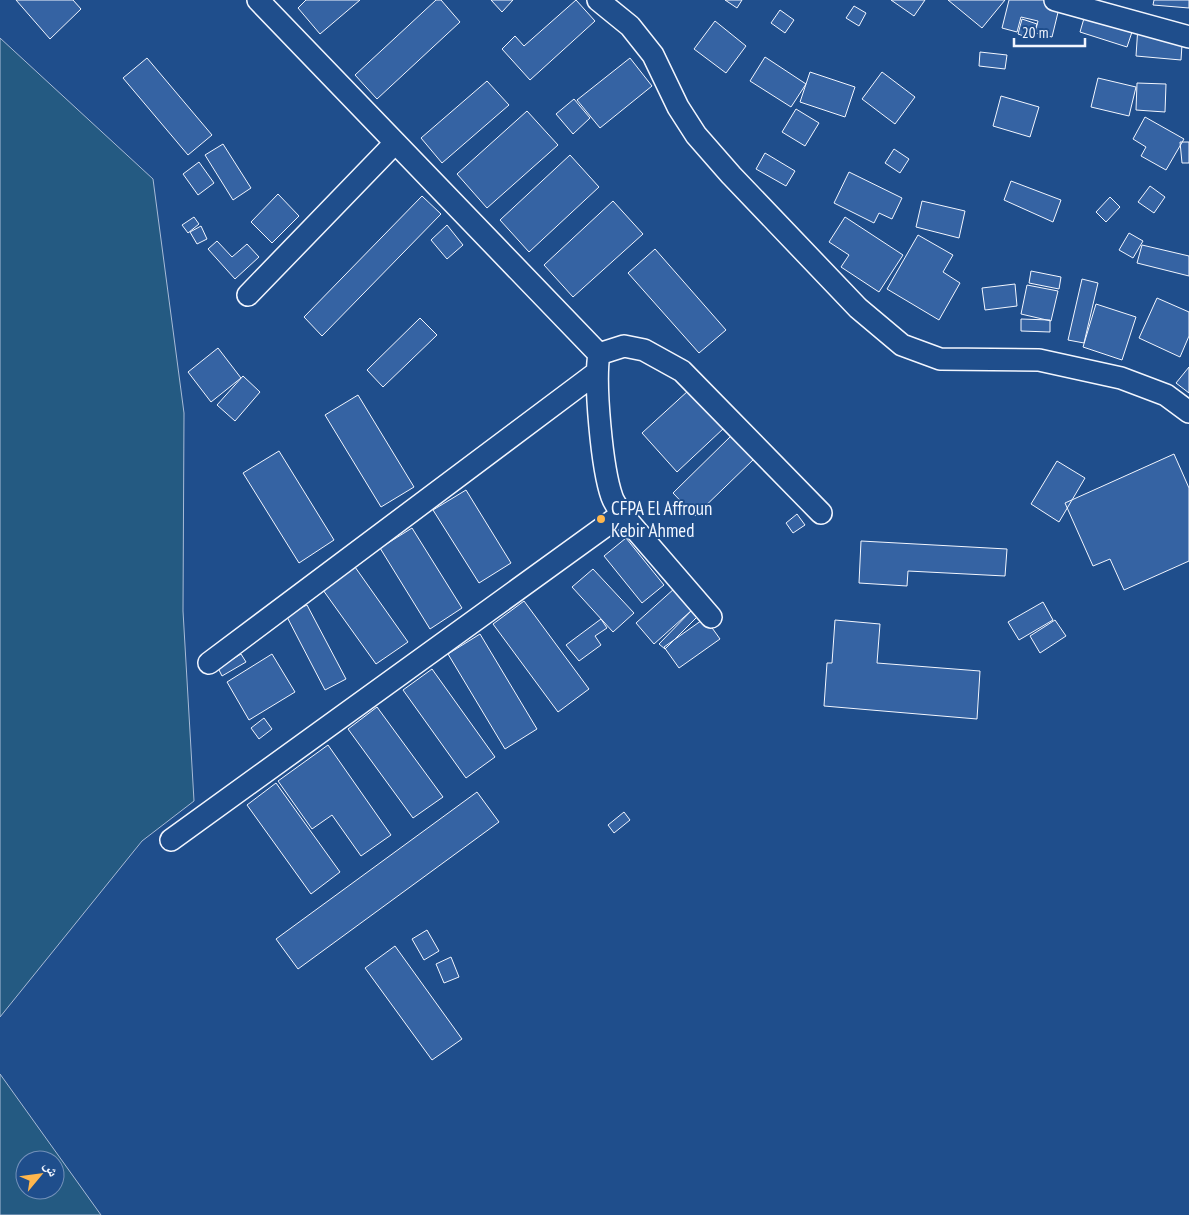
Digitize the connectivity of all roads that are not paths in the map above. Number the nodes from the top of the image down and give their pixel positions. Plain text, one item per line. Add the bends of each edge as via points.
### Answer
1 (258, 0) edge
2 (598, 0) edge
3 (1055, 0) edge
4 (1090, 5) edge
5 (1189, 37) edge
6 (396, 143) junction
7 (248, 295) dead end
8 (598, 364) junction
9 (1189, 412) edge
10 (820, 513) dead end
11 (622, 514) junction
12 (711, 617) dead end
13 (209, 663) dead end
14 (171, 840) dead end

1 - 6 street
2 - 9 street via 630,26 653,55 696,135 731,175 858,308 902,345 940,360 1040,360 1121,378 1166,395
3 - 4 street
4 - 5 street
6 - 7 street
6 - 8 street
8 - 10 street via 624,346 644,350 682,371
8 - 11 street via 605,460 612,498
8 - 13 street
11 - 12 street
11 - 14 street

